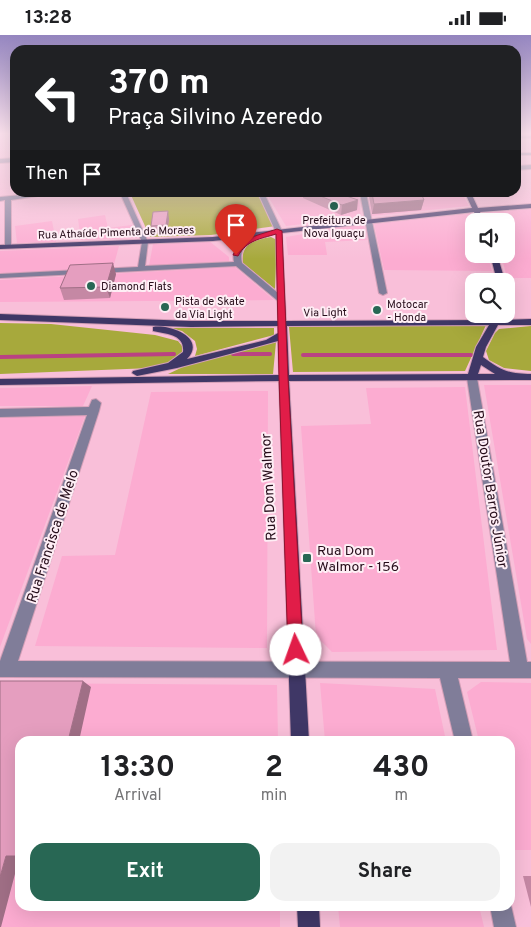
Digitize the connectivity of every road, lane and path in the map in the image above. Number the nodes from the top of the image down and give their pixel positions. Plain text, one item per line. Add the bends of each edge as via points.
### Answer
1 (17, 197) edge
2 (125, 197) edge
3 (264, 197) edge
4 (364, 197) edge
5 (470, 197) edge
6 (8, 198) junction
7 (0, 199) edge
8 (531, 205) edge
9 (476, 209) junction
10 (478, 213) edge
11 (367, 220) junction
12 (285, 228) junction
13 (145, 242) junction
14 (3, 246) edge
15 (238, 264) junction
16 (141, 269) junction
17 (0, 276) edge
18 (383, 293) dead end
19 (281, 299) junction
20 (0, 317) edge
21 (465, 317) edge
22 (110, 321) junction
23 (465, 322) edge
24 (515, 322) edge
25 (531, 322) edge
26 (440, 323) junction
27 (495, 323) edge
28 (282, 329) junction
29 (478, 359) junction
30 (162, 368) junction
31 (511, 377) junction
32 (531, 377) edge
33 (284, 378) junction
34 (472, 379) junction
35 (57, 381) junction
36 (0, 382) edge
37 (0, 413) edge
38 (4, 669) edge
39 (297, 669) junction
40 (448, 669) junction
41 (526, 670) edge
42 (300, 736) edge
43 (463, 736) edge
44 (308, 911) edge
45 (502, 911) edge
46 (309, 927) edge
47 (505, 927) edge

1 - 6 street
2 - 13 street
3 - 12 street
4 - 11 street
5 - 9 main road
6 - 7 street
6 - 14 street
8 - 9 main road, Rua Athaíde Pimenta de Moraes
9 - 10 main road
9 - 11 main road, Rua Athaíde Pimenta de Moraes
11 - 12 main road, Rua Athaíde Pimenta de Moraes
11 - 18 street
12 - 13 main road, Rua Athaíde Pimenta de Moraes via 224,238
12 - 15 street via 242,244 236,255
12 - 19 main road, Rua Dom Walmor
13 - 14 main road, Rua Athaíde Pimenta de Moraes
13 - 16 street
15 - 16 street
15 - 19 street
16 - 17 street
19 - 28 main road, Rua Dom Walmor
20 - 22 main road, Via Light
21 - 26 main road
22 - 28 main road, Via Light
22 - 30 main road via 164,330 184,338 189,345 187,355
23 - 26 main road, Via Light
24 - 25 main road, Via Light
26 - 28 main road, Via Light
27 - 29 main road, Rua Doutor Barros Júnior
28 - 30 main road via 278,338 269,342
28 - 33 main road, Rua Dom Walmor
29 - 31 main road
29 - 34 main road, Rua Doutor Barros Júnior
30 - 35 main road
31 - 32 main road
31 - 34 main road
33 - 34 main road
33 - 35 main road
33 - 39 main road, Rua Dom Walmor
34 - 41 street, Rua Doutor Barros Júnior
35 - 36 main road
37 - 38 street, Rua Francisca de Melo via 95,407
38 - 39 street
39 - 40 street
39 - 42 main road, Rua Dom Walmor
40 - 41 street
40 - 43 street
44 - 46 main road
45 - 47 street

